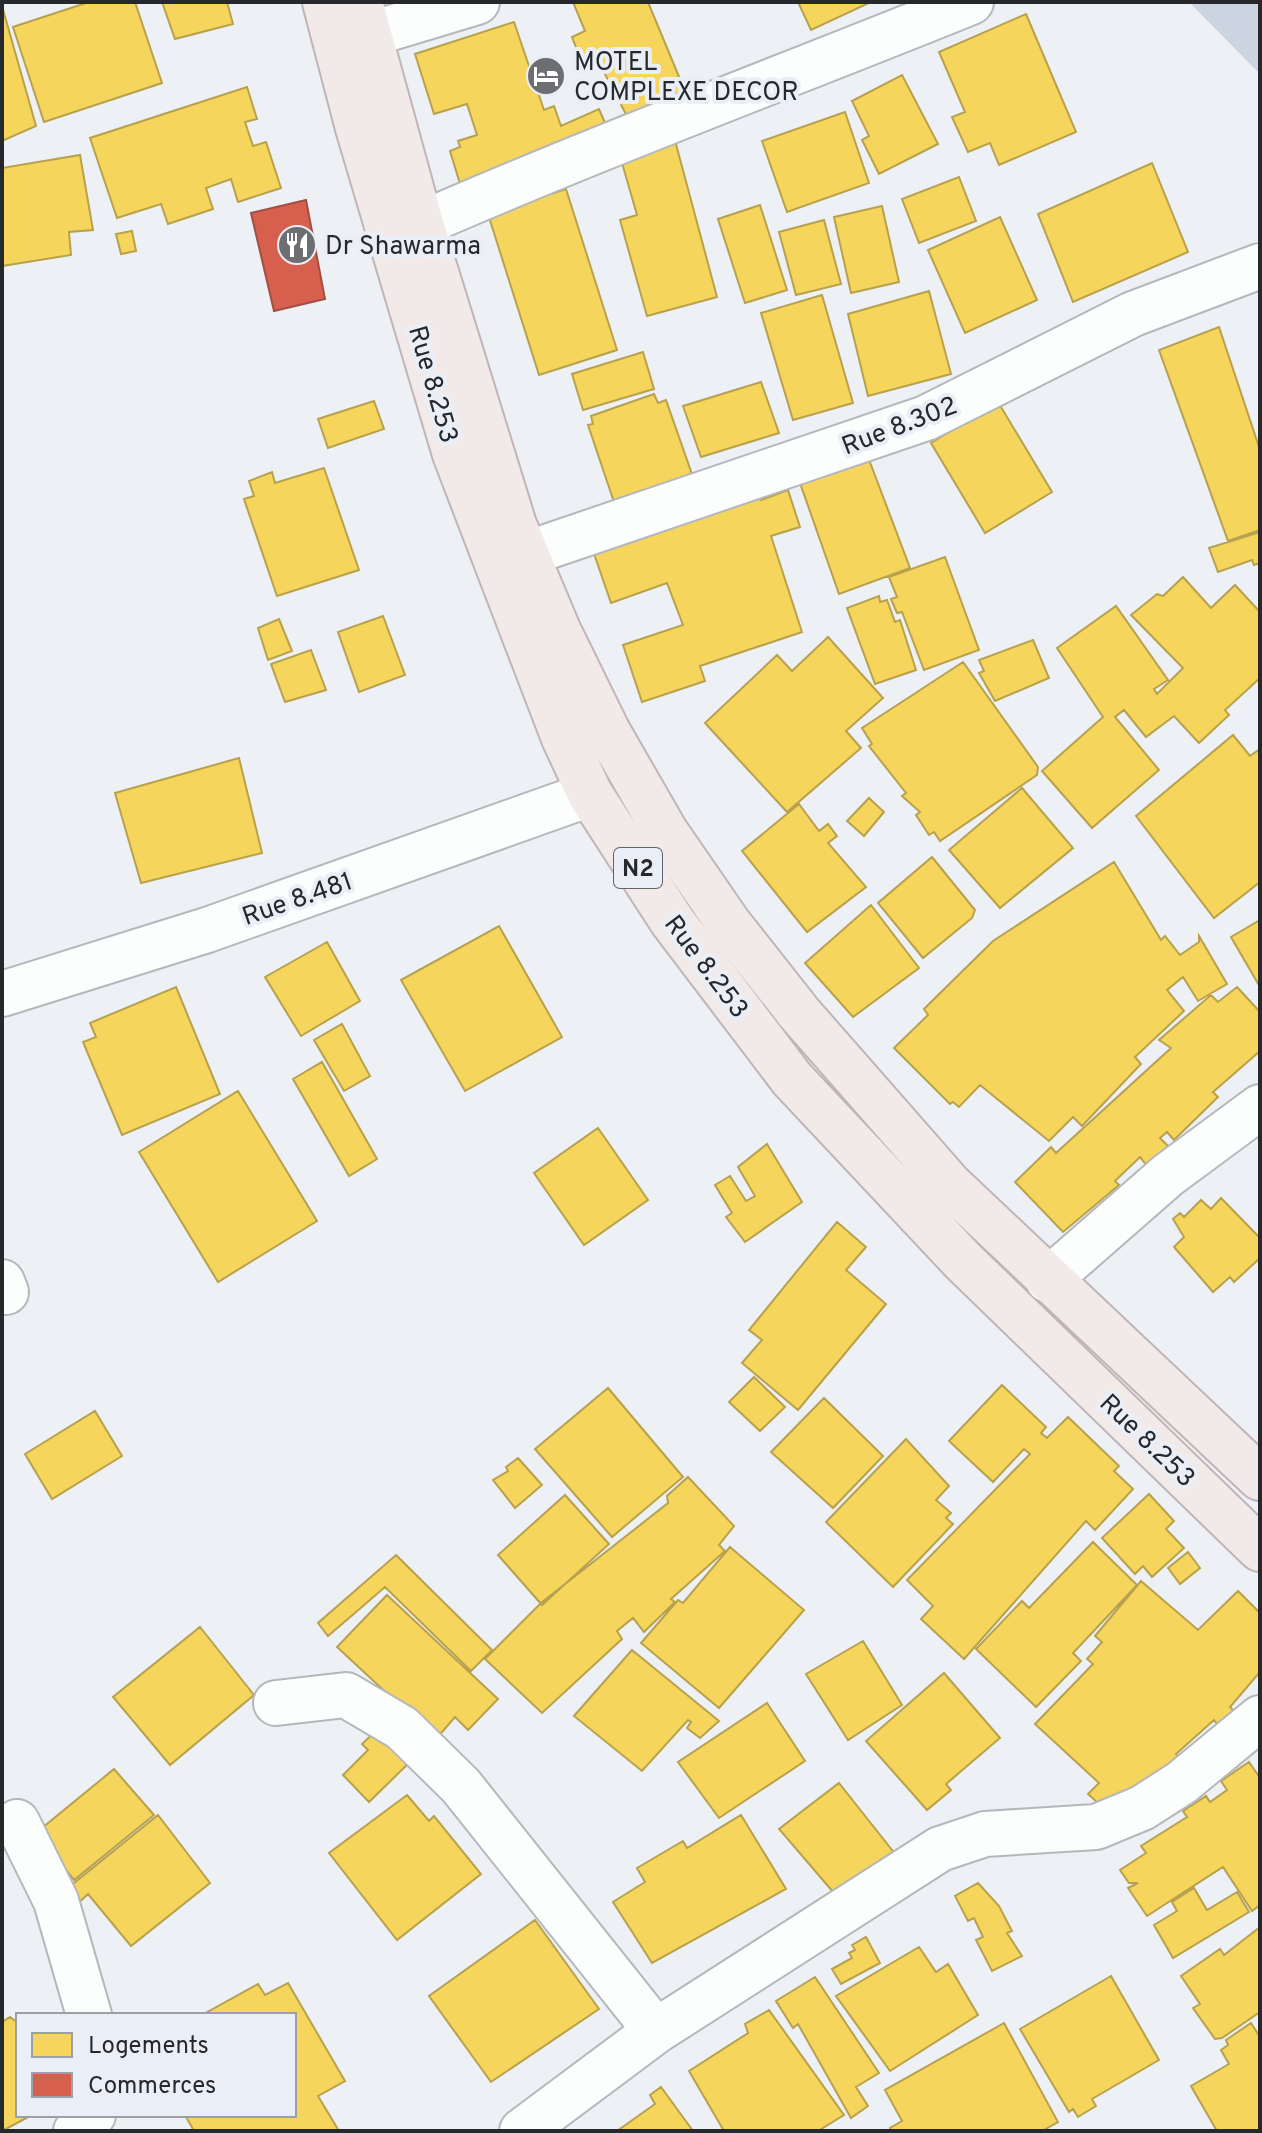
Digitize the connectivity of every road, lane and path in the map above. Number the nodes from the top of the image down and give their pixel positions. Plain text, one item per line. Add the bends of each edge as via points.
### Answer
1 (325, 2) edge
2 (477, 2) edge
3 (971, 2) edge
4 (365, 18) edge
5 (421, 224) junction
6 (1260, 266) edge
7 (526, 554) junction
8 (590, 794) junction
9 (2, 994) edge
10 (1260, 1107) edge
11 (1048, 1280) junction
12 (1260, 1478) edge
13 (1260, 1549) edge
14 (276, 1703) dead end
15 (1260, 1718) edge
16 (17, 1822) dead end
17 (88, 2013) edge
18 (656, 2031) junction
19 (91, 2117) edge
20 (76, 2131) edge
21 (522, 2131) edge

1 - 8 highway, Rue 8.253 / N2 via 455,454
2 - 4 street
3 - 5 street
4 - 5 highway, Rue 8.253 / N2
5 - 7 highway, Rue 8.253 / N2 via 478,417
6 - 7 street, Rue 8.302 via 1133,314 926,418
7 - 11 highway, Rue 8.253 / N2 via 608,732 665,831 729,924 873,1101
8 - 9 street, Rue 8.481 via 207,930
8 - 13 highway, Rue 8.253 / N2 via 672,921 792,1079 963,1261
10 - 11 street via 1168,1175
11 - 12 highway, Rue 8.253 / N2
14 - 18 street via 346,1695 402,1728 461,1786
15 - 18 street via 1181,1783 1142,1808 1096,1827 985,1834 940,1849
16 - 17 street via 56,1901
18 - 21 street
19 - 20 street

